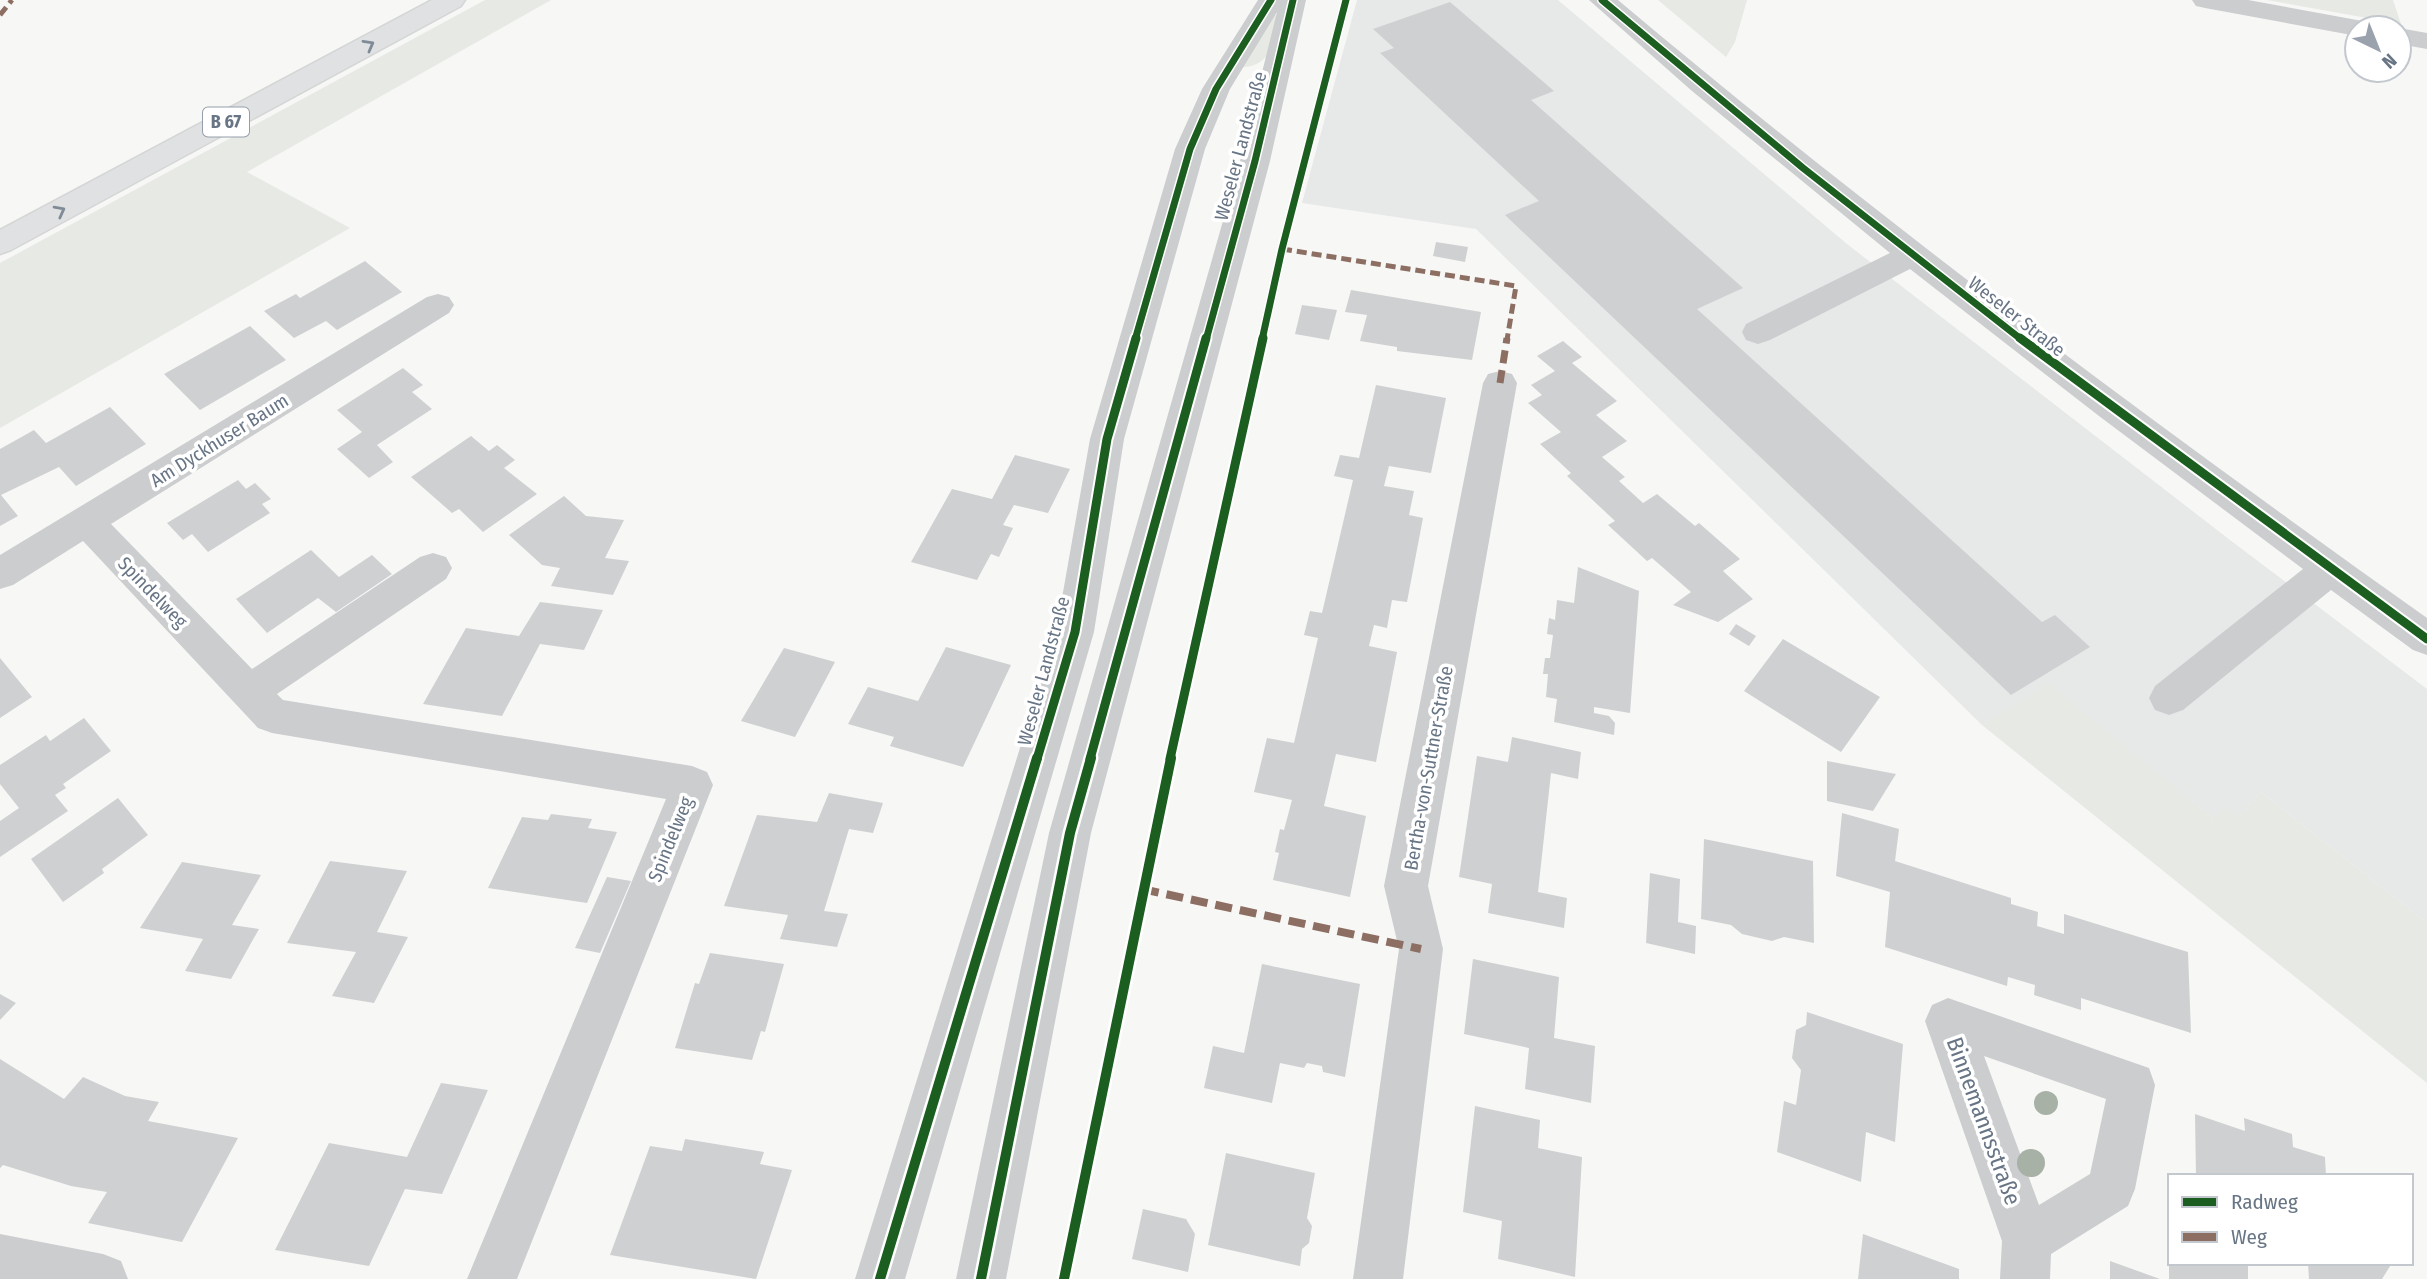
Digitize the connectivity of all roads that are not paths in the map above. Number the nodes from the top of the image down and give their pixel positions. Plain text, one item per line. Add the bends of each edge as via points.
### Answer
1 (410, 0) edge
2 (452, 0) edge
3 (1272, 0) edge
4 (1293, 0) edge
5 (1601, 0) edge
6 (2205, 0) edge
7 (2343, 25) edge
8 (1216, 89) junction
9 (1271, 99) junction
10 (0, 219) edge
11 (0, 243) edge
12 (1911, 256) junction
13 (438, 305) dead end
14 (1758, 332) dead end
15 (1500, 383) dead end
16 (86, 521) junction
17 (433, 568) dead end
18 (2330, 569) junction
19 (0, 575) edge
20 (2427, 639) edge
21 (249, 692) junction
22 (2169, 698) dead end
23 (0, 1259) edge
24 (2026, 1260) edge
25 (103, 1279) edge
26 (492, 1279) edge
27 (880, 1279) edge
28 (981, 1279) edge
29 (1378, 1279) edge

1 - 10 highway, B 67
11 -> 2 highway, B 67
3 - 8 street, Weseler Landstraße
4 - 9 street, Weseler Landstraße
5 - 12 street, Weseler Straße
6 - 7 street
8 - 9 street
8 - 27 street, Weseler Landstraße via 1190,149 1107,439 1075,632
9 - 28 street, Weseler Landstraße via 1070,833
12 - 14 street
12 - 18 street, Weseler Straße
13 - 16 street, Am Dyckhuser Baum
15 - 29 street, Bertha-von-Suttner-Straße via 1406,886 1421,949
16 - 19 street, Am Dyckhuser Baum
16 - 21 street, Spindelweg
17 - 21 street
18 - 20 street, Weseler Straße
18 - 22 street
21 - 26 street, Spindelweg via 272,716 691,785
23 - 25 street
24 - 24 street, Binnemannsstraße via 2004,1176 1948,1021 2132,1084 2111,1189

